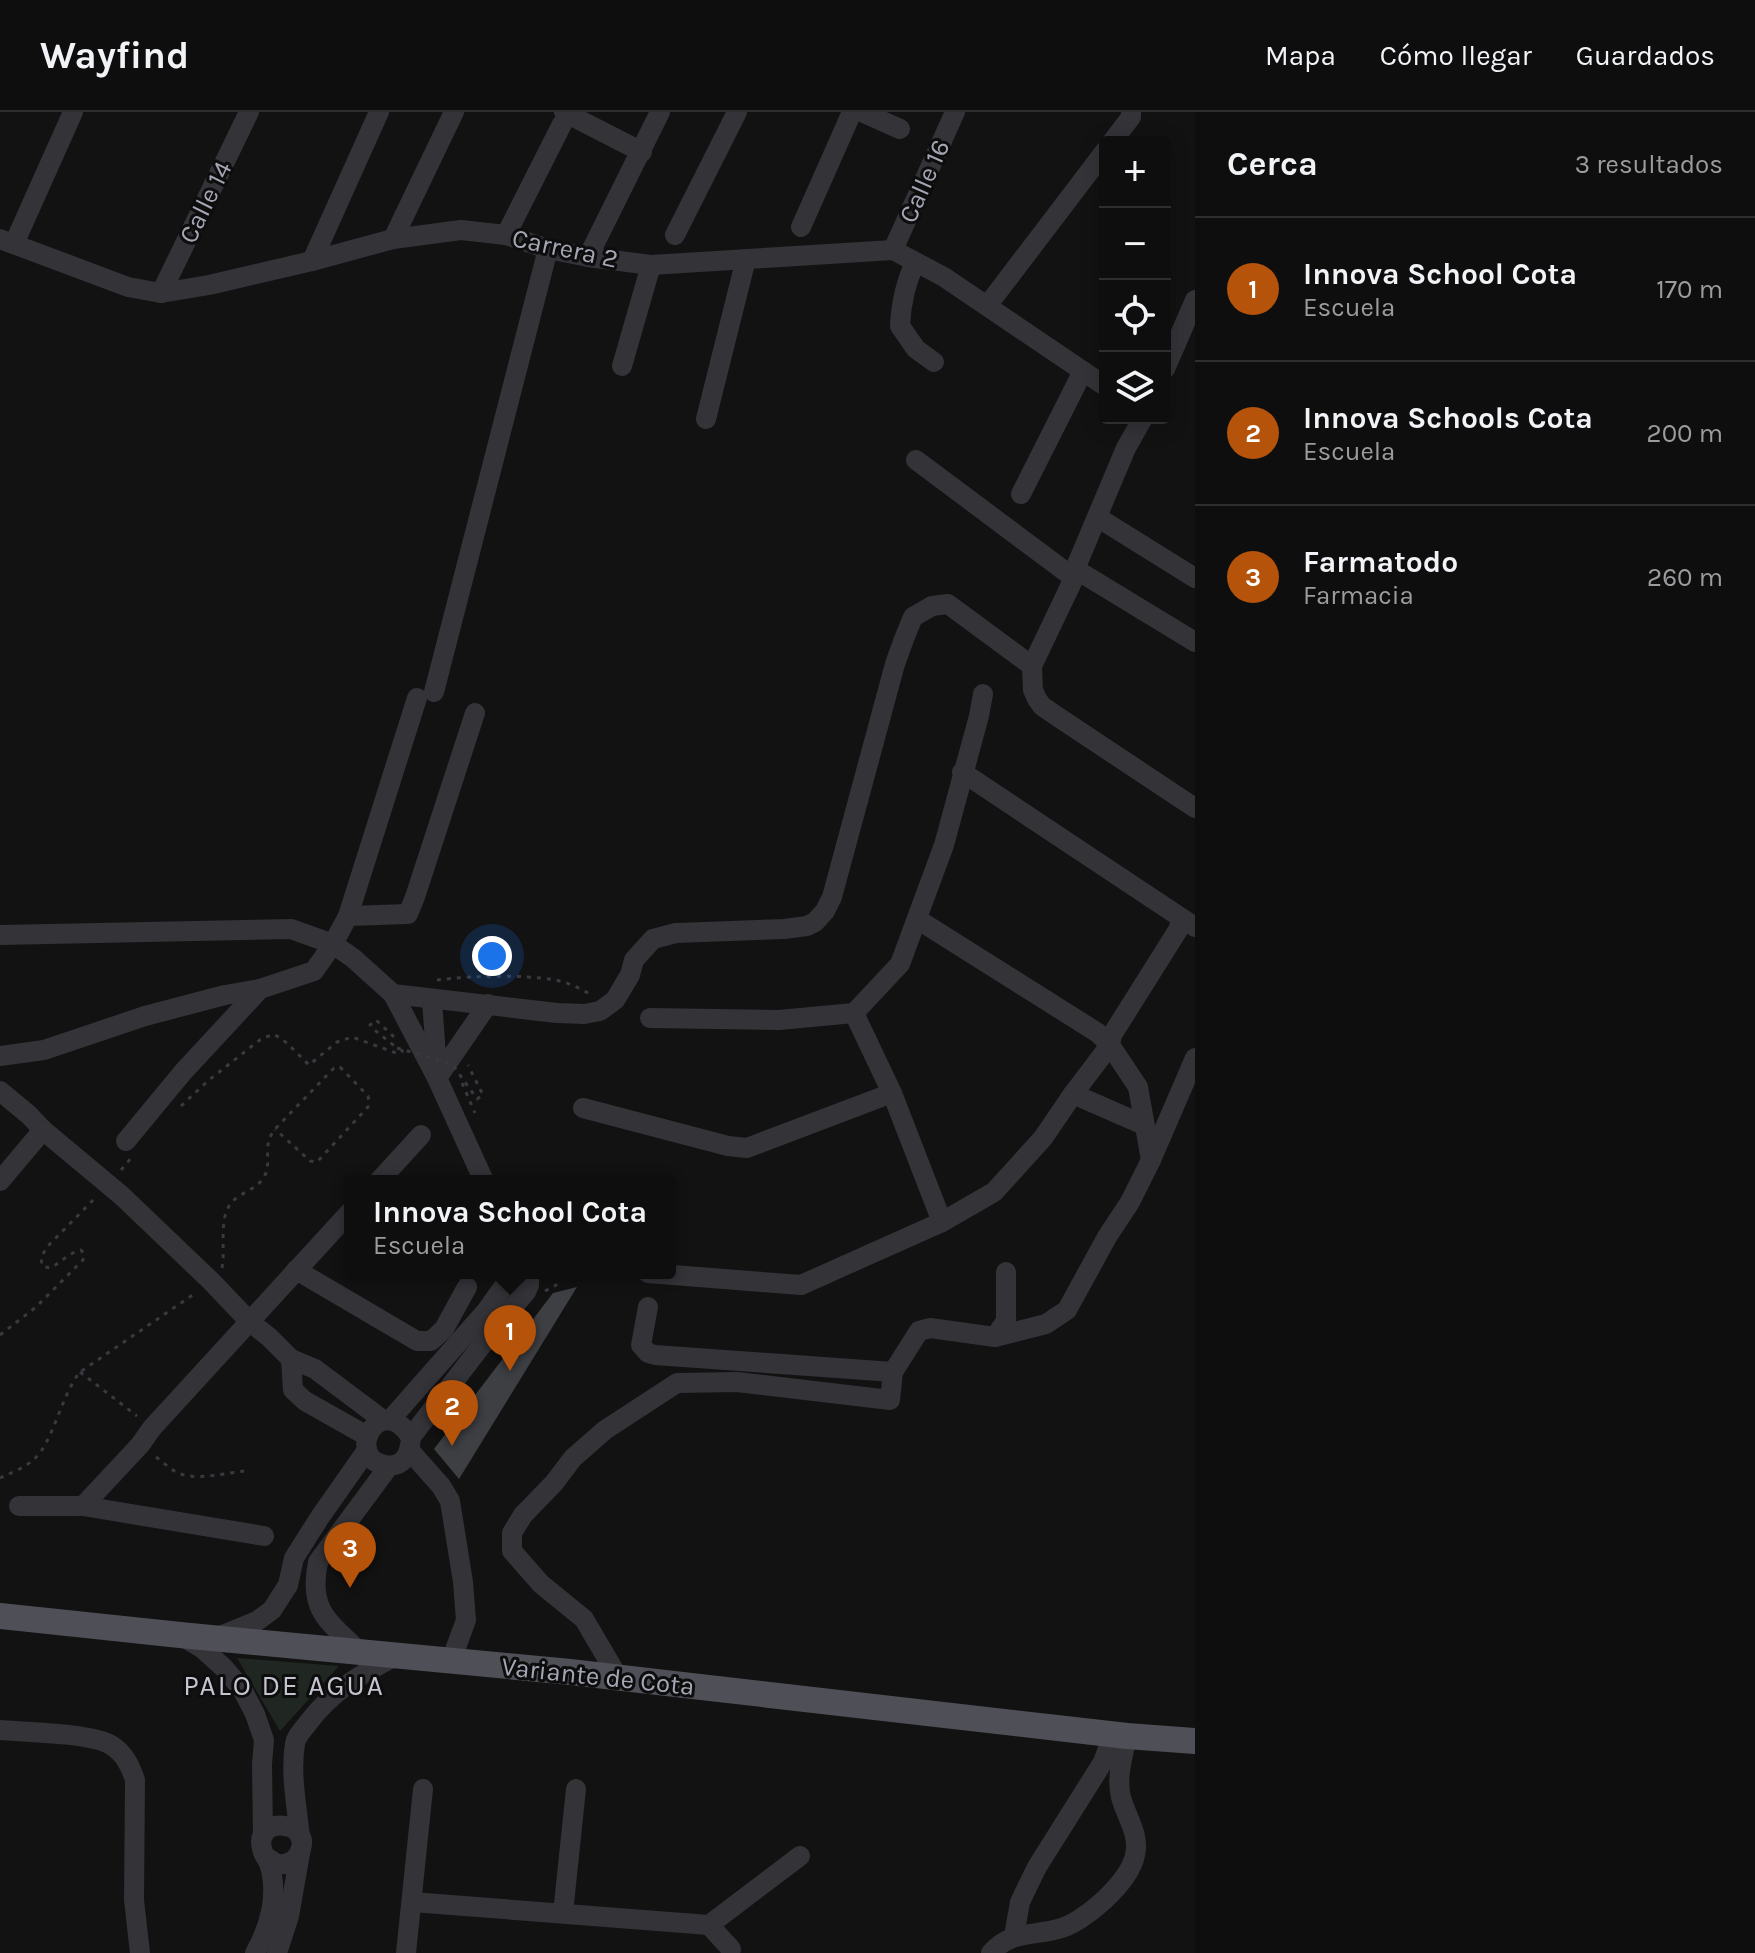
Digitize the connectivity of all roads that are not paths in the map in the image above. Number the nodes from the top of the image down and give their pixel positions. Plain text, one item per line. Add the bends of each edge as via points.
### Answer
1 (73, 112) edge
2 (249, 112) edge
3 (379, 112) edge
4 (454, 112) edge
5 (660, 112) edge
6 (737, 112) edge
7 (852, 112) edge
8 (862, 112) edge
9 (955, 112) edge
10 (1131, 112) edge
11 (563, 118) edge
12 (900, 129) dead end
13 (1117, 136) edge
14 (642, 152) junction
15 (1099, 159) edge
16 (801, 227) dead end
17 (506, 235) junction
18 (675, 235) dead end
19 (393, 239) junction
20 (7, 242) edge
21 (548, 249) junction
22 (893, 250) junction
23 (588, 257) junction
24 (746, 259) junction
25 (312, 261) junction
26 (915, 263) junction
27 (651, 265) junction
28 (161, 293) junction
29 (1195, 300) edge
30 (987, 306) junction
31 (1171, 355) edge
32 (934, 362) dead end
33 (622, 366) dead end
34 (1083, 371) junction
35 (1099, 382) edge
36 (706, 419) dead end
37 (1140, 424) edge
38 (916, 460) dead end
39 (1021, 494) dead end
40 (1097, 517) junction
41 (1074, 573) junction
42 (1195, 578) edge
43 (1195, 642) edge
44 (1032, 666) junction
45 (983, 694) dead end
46 (475, 713) dead end
47 (962, 772) junction
48 (1195, 808) edge
49 (348, 916) junction
50 (917, 919) junction
51 (1189, 923) edge
52 (0, 935) edge
53 (333, 944) junction
54 (260, 989) junction
55 (434, 990) junction
56 (393, 994) junction
57 (488, 1004) junction
58 (854, 1013) junction
59 (650, 1018) dead end
60 (1110, 1045) junction
61 (0, 1056) edge
62 (1195, 1058) edge
63 (437, 1078) junction
64 (0, 1091) edge
65 (892, 1093) junction
66 (1073, 1094) junction
67 (583, 1108) dead end
68 (1144, 1125) junction
69 (43, 1130) junction
70 (421, 1135) dead end
71 (131, 1146) road end
72 (1151, 1160) junction
73 (384, 1175) edge
74 (481, 1175) edge
75 (0, 1181) edge
76 (344, 1218) edge
77 (942, 1222) junction
78 (296, 1270) junction
79 (1006, 1272) dead end
80 (676, 1275) edge
81 (509, 1279) edge
82 (529, 1279) edge
83 (467, 1287) dead end
84 (648, 1307) dead end
85 (250, 1322) junction
86 (995, 1337) junction
87 (291, 1359) junction
88 (893, 1372) junction
89 (386, 1420) junction
90 (367, 1443) junction
91 (403, 1454) junction
92 (19, 1506) dead end
93 (83, 1506) junction
94 (264, 1536) dead end
95 (0, 1616) edge
96 (180, 1635) junction
97 (214, 1638) junction
98 (360, 1652) junction
99 (396, 1656) junction
100 (451, 1661) junction
101 (618, 1677) junction
102 (0, 1730) edge
103 (1120, 1736) junction
104 (264, 1740) junction
105 (295, 1740) junction
106 (1195, 1741) edge
107 (423, 1789) dead end
108 (576, 1789) dead end
109 (263, 1836) junction
110 (300, 1842) junction
111 (800, 1856) dead end
112 (266, 1857) junction
113 (412, 1902) junction
114 (563, 1913) junction
115 (709, 1925) junction
116 (1014, 1936) junction
117 (731, 1949) dead end
118 (140, 1953) edge
119 (255, 1953) edge
120 (277, 1953) edge
121 (406, 1953) edge
122 (991, 1953) edge

1 - 20 street
2 - 28 street, Calle 14
3 - 25 street
4 - 19 street
5 - 14 street
6 - 18 street
7 - 16 street
8 - 12 street
9 - 22 street, Calle 16
10 - 13 street
11 - 14 street
11 - 17 street
14 - 23 street
15 - 30 street
17 - 19 street, Carrera 2 via 461,230
17 - 21 street, Carrera 2
19 - 25 street, Carrera 2
20 - 28 street, Carrera 2 via 128,287
21 - 23 street, Carrera 2
21 - 49 street via 425,695
22 - 24 street, Carrera 2
22 - 26 street
23 - 27 street, Carrera 2
24 - 27 street, Carrera 2
24 - 36 street
25 - 28 street, Carrera 2
26 - 30 street
26 - 32 street via 901,301 900,326 916,349
27 - 33 street
29 - 31 street
30 - 34 street
34 - 35 street
34 - 39 street
37 - 40 street
38 - 41 street
40 - 41 street
40 - 42 street
41 - 43 street
41 - 44 street
44 - 48 street via 1033,690 1042,706
44 - 57 street via 948,604 913,617 895,664 832,897 815,922 653,939 634,960 615,1000 600,1011 557,1013
45 - 47 street
46 - 49 street via 412,908 402,915
47 - 50 street via 944,845
47 - 51 street
49 - 53 street
50 - 58 street via 900,964
50 - 60 street
51 - 60 street via 1178,930
52 - 53 street via 291,929
53 - 54 street via 314,971
53 - 56 street
54 - 61 street via 145,1016 44,1050
54 - 71 street via 183,1072
55 - 56 street
55 - 57 street
55 - 63 street
56 - 63 street
57 - 63 street
58 - 59 street via 779,1020
58 - 65 street
60 - 66 street
60 - 68 street via 1138,1087
62 - 72 street
63 - 74 street
64 - 69 street
65 - 67 street via 747,1148
65 - 77 street
66 - 68 street
66 - 77 street via 1043,1138 994,1192
68 - 72 street
69 - 75 street
69 - 85 street via 108,1184
70 - 73 street
72 - 86 street via 1067,1310 1046,1324
76 - 78 street
77 - 80 street via 801,1285
78 - 83 street via 417,1341 431,1341 444,1329
78 - 85 street
79 - 86 street via 1006,1321
81 - 89 street
82 - 91 street via 526,1292
84 - 88 street via 641,1345 655,1355
85 - 87 street
85 - 93 street
86 - 88 street via 919,1331
87 - 89 street via 315,1369
87 - 90 street via 293,1390
88 - 101 street via 890,1400 737,1382 677,1383 573,1458 523,1515 512,1533 512,1551 541,1584 584,1619
89 - 90 street via 373,1426
89 - 91 street via 403,1425
90 - 91 street via 375,1462
90 - 97 street via 294,1558 288,1585 272,1610
91 - 98 street via 318,1562 316,1599 327,1620
91 - 100 street via 410,1471 441,1486 450,1501 466,1620
92 - 93 street
93 - 94 street
95 - 96 main road, Variante de Cota
96 - 97 main road, Variante de Cota
96 - 104 street via 203,1649 242,1689
97 - 98 main road, Variante de Cota
98 - 99 main road, Variante de Cota
99 - 100 main road, Variante de Cota
99 - 105 street via 339,1690
100 - 101 main road, Variante de Cota
101 - 103 main road, Variante de Cota
102 - 118 street via 93,1738 109,1743 131,1767
103 - 106 main road, Variante de Cota
103 - 116 street via 1037,1867 1020,1902
103 - 116 street via 1119,1780 1136,1835 1130,1870 1072,1924
104 - 105 street
104 - 109 street
105 - 110 street
107 - 113 street
108 - 114 street
109 - 110 street via 272,1827 285,1825
109 - 112 street
110 - 112 street via 290,1863 277,1864
110 - 120 street via 289,1916
111 - 115 street
112 - 119 street via 273,1898 267,1932
113 - 114 street
113 - 121 street
114 - 115 street
115 - 117 street
116 - 122 street

